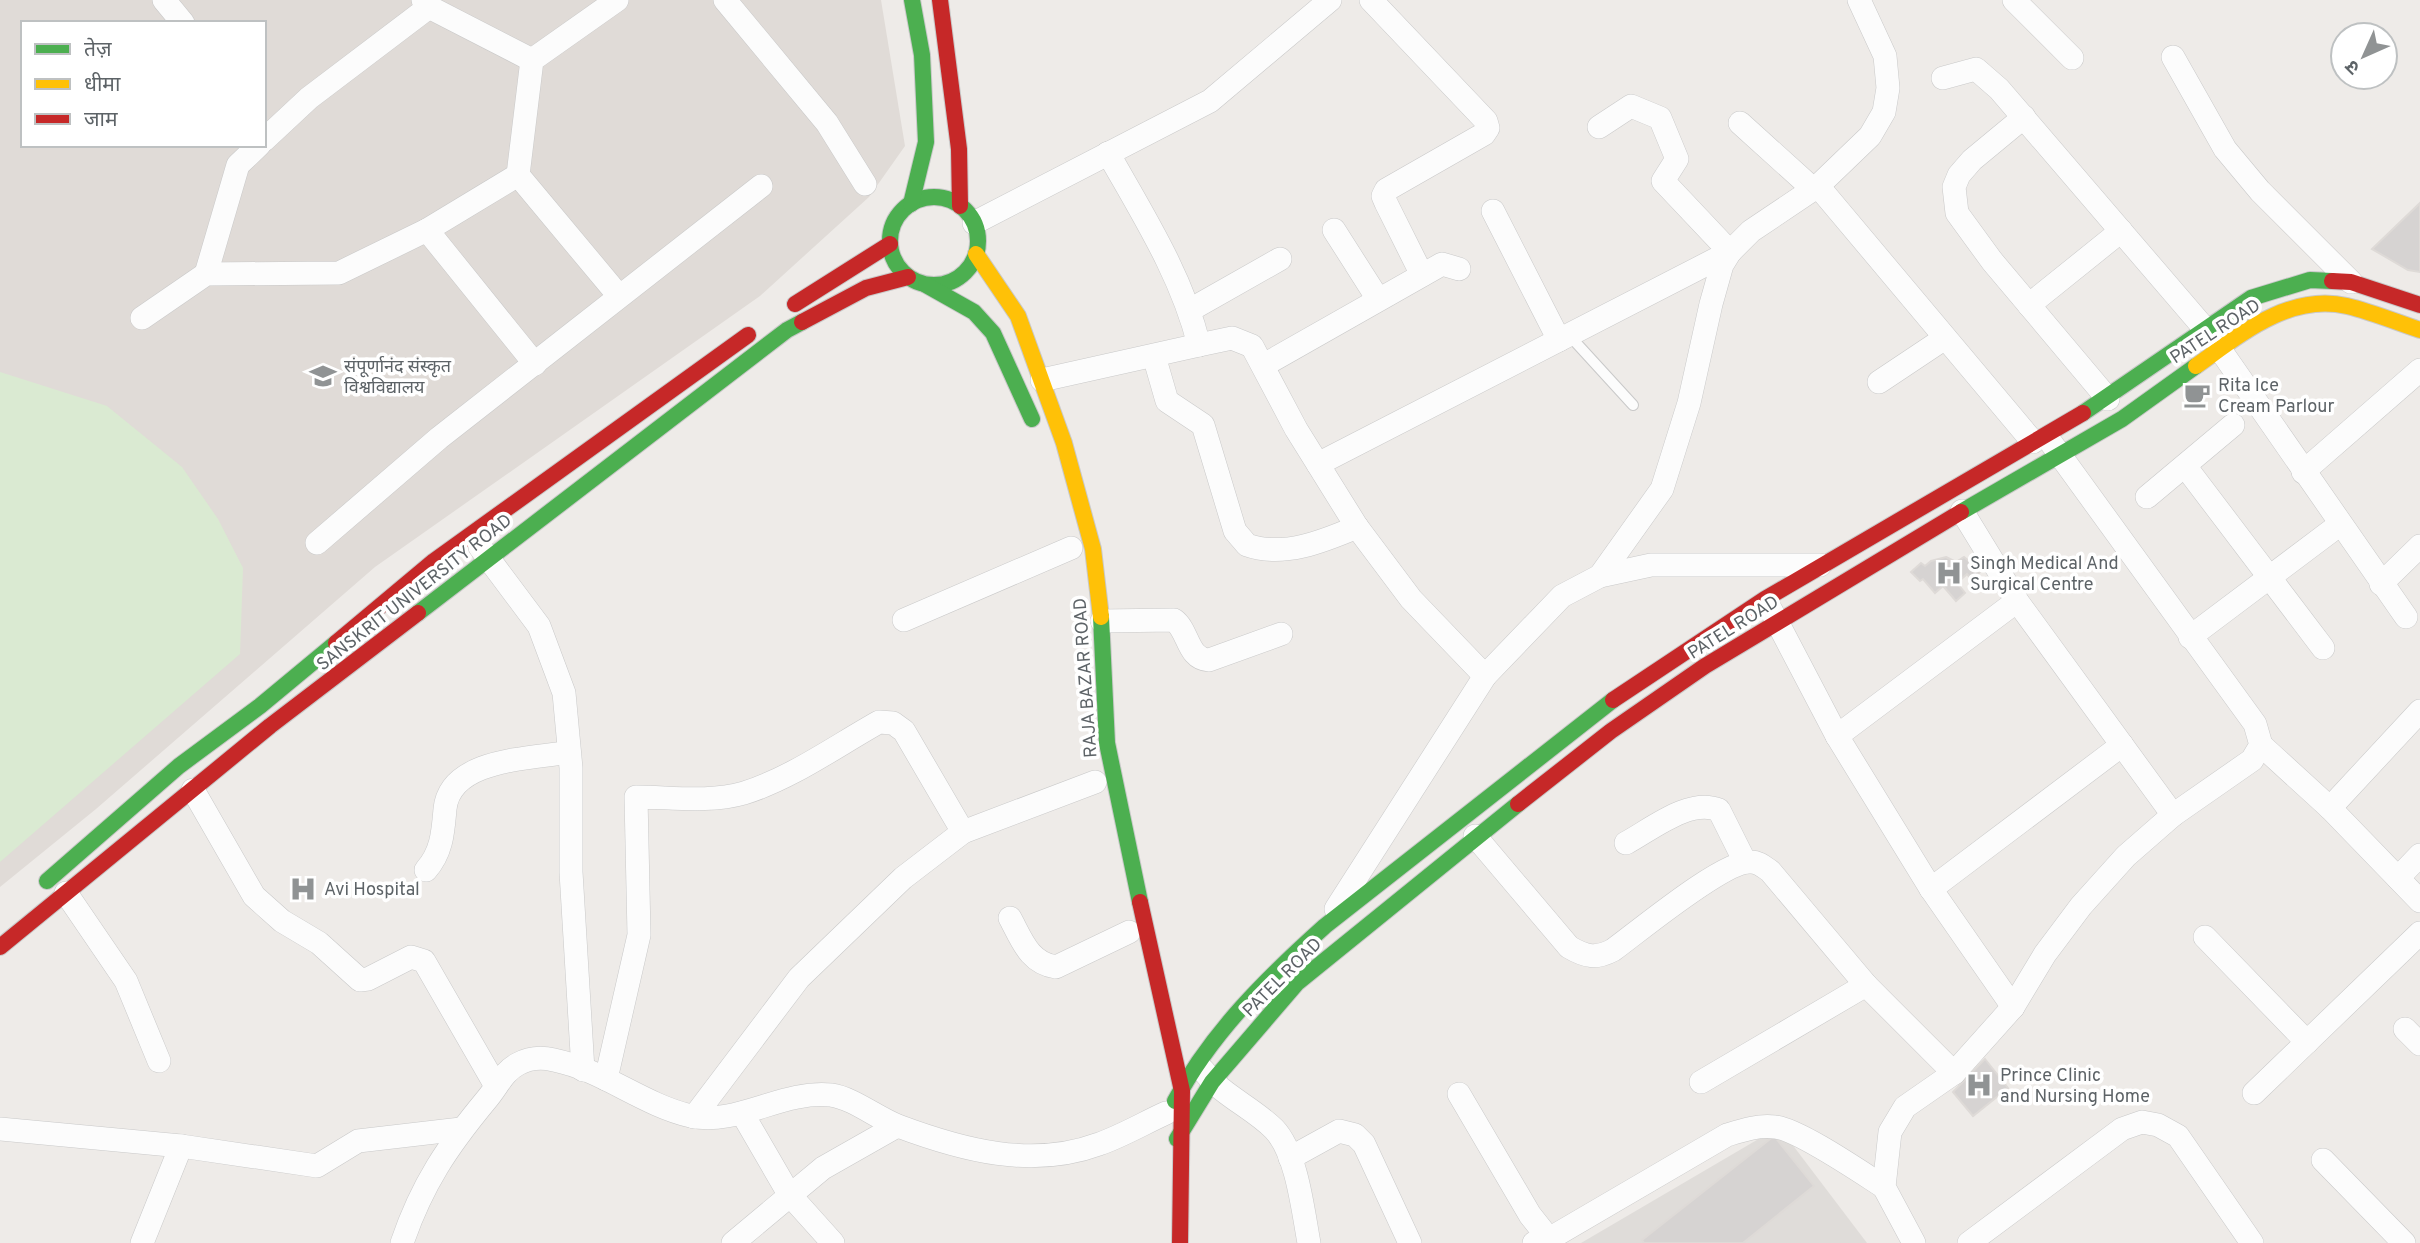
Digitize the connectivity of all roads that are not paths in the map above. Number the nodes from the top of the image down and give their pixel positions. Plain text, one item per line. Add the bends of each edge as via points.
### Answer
1 (164, 0) edge
2 (725, 0) edge
3 (912, 0) edge
4 (940, 0) edge
5 (1330, 0) edge
6 (1370, 0) edge
7 (1858, 0) edge
8 (2014, 0) edge
9 (604, 3) edge
10 (426, 4) edge
11 (181, 21) edge
12 (2173, 57) dead end
13 (2072, 58) dead end
14 (532, 60) junction
15 (1943, 78) dead end
16 (953, 89) junction
17 (924, 92) junction
18 (2024, 117) junction
19 (1740, 123) dead end
20 (1599, 127) dead end
21 (266, 133) edge
22 (254, 147) edge
23 (1108, 153) junction
24 (518, 175) junction
25 (865, 184) dead end
26 (761, 186) dead end
27 (1815, 187) junction
28 (911, 204) junction
29 (1493, 211) dead end
30 (967, 214) junction
31 (426, 230) junction
32 (1334, 230) dead end
33 (2121, 231) junction
34 (890, 244) junction
35 (1730, 252) junction
36 (976, 254) junction
37 (1280, 259) dead end
38 (850, 268) junction
39 (1459, 270) dead end
40 (206, 275) junction
41 (1422, 275) junction
42 (908, 276) junction
43 (2351, 282) junction
44 (926, 285) junction
45 (864, 289) junction
46 (619, 296) junction
47 (1378, 299) junction
48 (2029, 305) junction
49 (2420, 305) edge
50 (1190, 310) junction
51 (784, 311) dead end
52 (142, 318) dead end
53 (762, 326) dead end
54 (2205, 329) junction
55 (2420, 330) edge
56 (1564, 337) junction
57 (1945, 338) junction
58 (1199, 345) junction
59 (2219, 348) junction
60 (1154, 356) junction
61 (535, 364) junction
62 (1264, 365) junction
63 (2420, 370) edge
64 (1042, 380) junction
65 (1879, 382) dead end
66 (2108, 399) junction
67 (1633, 405) dead end
68 (2233, 425) dead end
69 (1038, 433) dead end
70 (2040, 439) junction
71 (2061, 457) junction
72 (1318, 464) junction
73 (2185, 466) junction
74 (2303, 472) junction
75 (2147, 497) dead end
76 (1962, 511) junction
77 (2339, 525) junction
78 (1357, 527) junction
79 (473, 536) junction
80 (317, 543) dead end
81 (2420, 546) edge
82 (1070, 548) dead end
83 (488, 559) junction
84 (1824, 565) junction
85 (1600, 576) junction
86 (2269, 576) junction
87 (2381, 584) junction
88 (1765, 599) junction
89 (2017, 601) junction
90 (2406, 617) dead end
91 (904, 620) dead end
92 (1102, 621) junction
93 (1778, 622) junction
94 (1281, 634) dead end
95 (2190, 637) junction
96 (2323, 648) dead end
97 (1485, 676) junction
98 (2420, 710) edge
99 (1837, 736) junction
100 (2122, 745) junction
101 (2261, 745) junction
102 (569, 752) junction
103 (1096, 783) dead end
104 (193, 790) junction
105 (2330, 808) junction
106 (2173, 815) junction
107 (964, 832) junction
108 (1475, 836) junction
109 (1626, 843) dead end
110 (2420, 855) edge
111 (1745, 862) junction
112 (426, 870) dead end
113 (2398, 878) junction
114 (1931, 890) junction
115 (35, 891) dead end
116 (66, 893) junction
117 (2420, 901) edge
118 (1010, 918) dead end
119 (1128, 926) joint
120 (1325, 926) junction
121 (2420, 933) edge
122 (2205, 937) dead end
123 (0, 947) edge
124 (1866, 985) junction
125 (2013, 1007) junction
126 (2307, 1042) junction
127 (1196, 1060) junction
128 (159, 1061) dead end
129 (583, 1070) junction
130 (1954, 1073) junction
131 (606, 1079) junction
132 (1212, 1082) junction
133 (1701, 1082) dead end
134 (496, 1086) junction
135 (1182, 1091) junction
136 (2254, 1093) dead end
137 (1460, 1094) dead end
138 (742, 1113) junction
139 (1166, 1113) junction
140 (694, 1116) junction
141 (897, 1126) junction
142 (0, 1129) edge
143 (460, 1129) junction
144 (1184, 1129) junction
145 (181, 1146) junction
146 (1167, 1155) junction
147 (1290, 1158) junction
148 (2323, 1160) dead end
149 (1884, 1187) junction
150 (789, 1194) junction
151 (1163, 1208) dead end
152 (1541, 1241) edge
153 (142, 1243) edge
154 (402, 1243) edge
155 (733, 1243) edge
156 (833, 1243) edge
157 (1180, 1243) edge
158 (1309, 1243) edge
159 (1410, 1243) edge
160 (1914, 1243) edge
161 (1969, 1243) edge
162 (2252, 1243) edge
163 (2404, 1243) edge

1 - 11 street
2 - 25 street via 827,123
3 - 17 street
4 - 16 street
5 - 23 street via 1210,101
6 - 41 street via 1488,128 1383,196
7 - 27 street via 1885,56 1888,88 1884,112 1870,136
8 - 13 street
9 - 14 street
10 - 14 street
10 - 21 street
12 - 43 street via 2225,149
14 - 24 street
15 - 18 street via 1976,69
16 - 17 street
16 - 30 street
17 - 28 street via 926,142
18 - 33 street
18 - 48 street via 1959,175 1954,200 1957,214
19 - 27 street
20 - 35 street via 1631,106 1660,118 1677,159 1663,181
22 - 40 street via 238,165
23 - 30 street
23 - 50 street
24 - 31 street
24 - 46 street
26 - 46 street
27 - 35 street via 1751,231
27 - 57 street
28 - 30 street via 936,197
28 - 34 street via 894,222
29 - 56 street
30 - 36 street via 978,238
31 - 40 street via 339,273
31 - 61 street
32 - 47 street
33 - 48 street
33 - 54 street
34 - 38 street
34 - 42 street via 893,257
35 - 56 street
35 - 85 street via 1715,291 1689,403 1662,489
36 - 44 street via 957,279
36 - 64 street, RAJA BAZAR ROAD via 1018,316
37 - 50 street
38 - 45 street
38 - 51 street
39 - 41 street via 1442,264
40 - 52 street
41 - 47 street
42 - 44 street
42 - 45 street, SANSKRIT UNIVERSITY ROAD
43 - 49 street, PATEL ROAD
43 - 54 street, PATEL ROAD via 2310,279 2279,287 2251,298
44 - 69 street via 974,312 993,333
45 - 83 street, SANSKRIT UNIVERSITY ROAD via 787,330
46 - 61 street
47 - 62 street
48 - 66 street
50 - 58 street
53 - 79 street, SANSKRIT UNIVERSITY ROAD
54 - 66 street, PATEL ROAD
55 - 59 street, PATEL ROAD via 2346,306 2312,304 2262,319
56 - 67 lane
56 - 72 street
57 - 65 street
57 - 70 street
58 - 60 street
58 - 62 street via 1232,338 1242,341 1252,346
59 - 71 street, PATEL ROAD
59 - 74 street
60 - 64 street
60 - 78 street via 1167,401 1203,425 1235,531 1247,545 1297,547
61 - 80 street via 439,438
62 - 72 street
63 - 74 street
64 - 92 street, RAJA BAZAR ROAD via 1093,549
66 - 70 street, PATEL ROAD
68 - 73 street
70 - 71 street
70 - 84 street, PATEL ROAD
71 - 76 street, PATEL ROAD
71 - 95 street
72 - 78 street
73 - 75 street
73 - 86 street
74 - 77 street
76 - 89 street
76 - 93 street, PATEL ROAD
77 - 86 street
77 - 87 street
78 - 97 street via 1411,599
79 - 83 street
79 - 115 street, SANSKRIT UNIVERSITY ROAD via 434,561 260,706 179,766
81 - 87 street
82 - 91 street
83 - 102 street via 539,626 553,656 564,692
83 - 104 street, SANSKRIT UNIVERSITY ROAD
84 - 85 street via 1651,565
84 - 88 street, PATEL ROAD
85 - 97 street via 1562,596
86 - 95 street
86 - 96 street
87 - 90 street
88 - 93 street
88 - 120 street, PATEL ROAD via 1597,711
89 - 99 street
89 - 100 street
92 - 94 street via 1174,620 1192,650 1209,660
92 - 135 street, RAJA BAZAR ROAD via 1113,781
93 - 99 street
93 - 108 street, PATEL ROAD via 1704,666 1611,731
95 - 101 street via 2255,724
97 - 120 street
98 - 105 street
99 - 114 street
100 - 106 street
100 - 114 street
101 - 105 street
101 - 106 street via 2252,760
102 - 112 street via 496,765 458,782 448,795 439,853
102 - 129 street
103 - 107 street
104 - 116 street, SANSKRIT UNIVERSITY ROAD
104 - 134 street via 254,897 332,954 355,977 368,979 411,957 424,961
105 - 113 street
106 - 125 street via 2126,856 2081,906
107 - 131 street via 904,731 886,721 744,793 636,797 639,935
107 - 140 street via 903,878 799,978
108 - 111 street via 1569,947 1584,956 1601,957 1613,950 1693,891
108 - 132 street, PATEL ROAD via 1297,984
109 - 111 street via 1681,813 1708,806 1719,810
110 - 113 street
111 - 124 street via 1759,863 1770,871
113 - 117 street
114 - 125 street
116 - 123 street, SANSKRIT UNIVERSITY ROAD
116 - 128 street via 126,981
118 - 119 street via 1036,961 1056,967
119 - 139 street via 1158,1048
120 - 127 street, PATEL ROAD via 1280,966
121 - 126 street
122 - 126 street
124 - 130 street
124 - 133 street
125 - 130 street
126 - 136 street
127 - 132 street
127 - 135 street, PATEL ROAD
129 - 131 street
129 - 134 street via 536,1058 520,1062
130 - 149 street via 1905,1107 1890,1132
131 - 140 street
132 - 144 street, PATEL ROAD
132 - 147 street via 1275,1130
134 - 143 street
135 - 139 street, PATEL ROAD
135 - 144 street, RAJA BAZAR ROAD
137 - 152 street
138 - 140 street
138 - 141 street via 786,1097 833,1095
138 - 150 street
139 - 141 street via 1097,1145 1050,1156 1005,1156
139 - 146 street
141 - 150 street via 823,1168
142 - 145 street
143 - 145 street via 358,1141 317,1166
143 - 154 street via 440,1157
144 - 146 street, PATEL ROAD
144 - 157 street, RAJA BAZAR ROAD
145 - 153 street
146 - 151 street
147 - 158 street
147 - 159 street via 1339,1131 1355,1135 1364,1144
148 - 163 street
149 - 152 street via 1841,1158 1778,1127 1754,1127 1727,1135
149 - 160 street
150 - 155 street
150 - 156 street
161 - 162 street via 2122,1129 2142,1122 2178,1136

